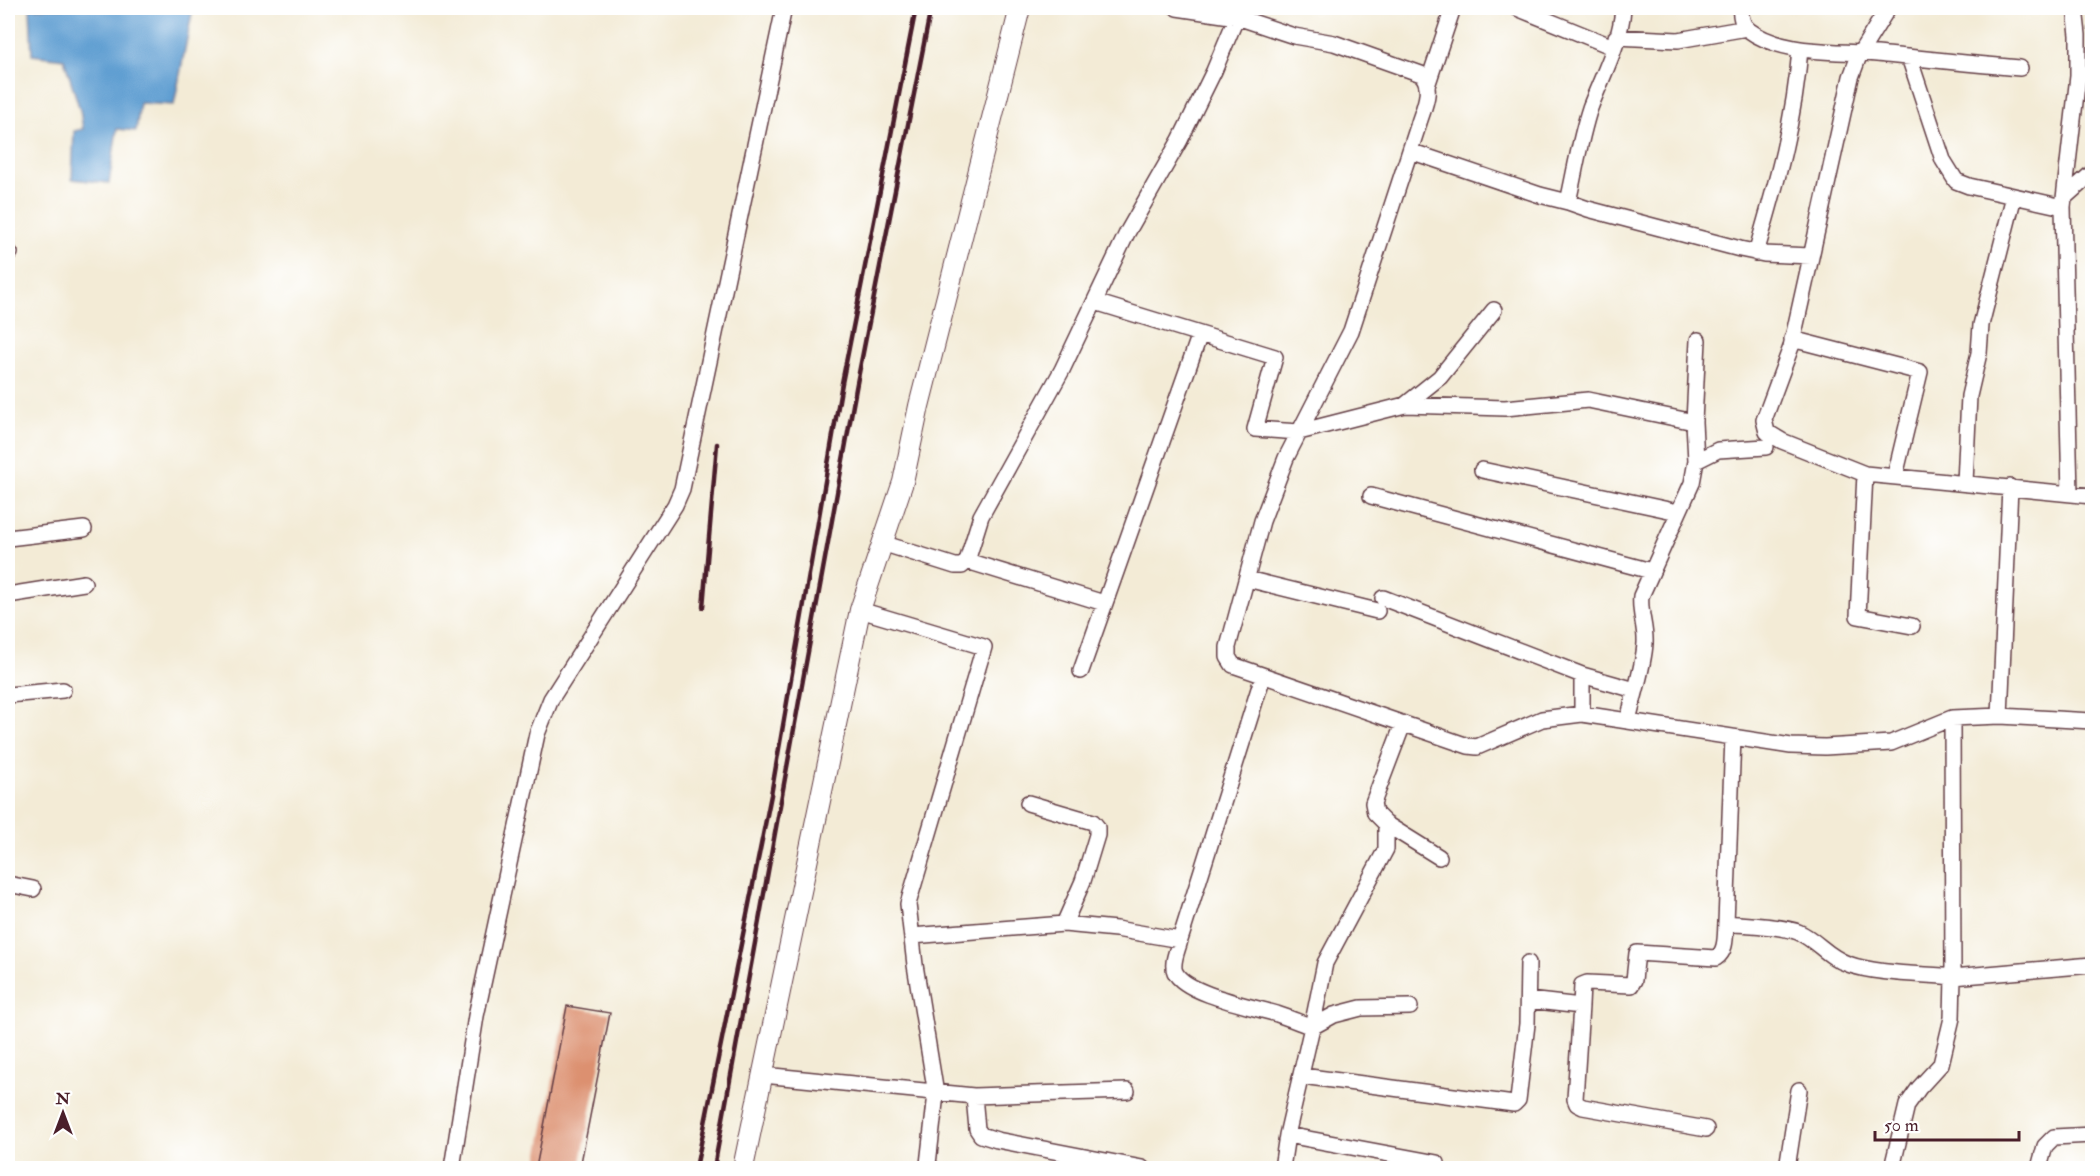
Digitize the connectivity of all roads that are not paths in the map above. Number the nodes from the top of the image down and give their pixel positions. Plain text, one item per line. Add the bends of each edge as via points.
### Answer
1 (784, 8) edge
2 (1020, 8) edge
3 (1178, 8) edge
4 (1453, 8) edge
5 (1517, 8) edge
6 (1623, 8) edge
7 (1740, 8) edge
8 (1888, 8) edge
9 (2075, 8) edge
10 (1239, 12) edge
11 (1747, 28) junction
12 (1615, 42) junction
13 (1800, 49) junction
14 (1860, 53) junction
15 (1910, 57) junction
16 (2020, 68) dead end
17 (2085, 75) edge
18 (1427, 86) junction
19 (1410, 151) junction
20 (2092, 172) edge
21 (2014, 196) junction
22 (1568, 202) junction
23 (2064, 202) junction
24 (1756, 253) junction
25 (1811, 256) junction
26 (1095, 302) junction
27 (1494, 309) dead end
28 (1200, 334) junction
29 (1792, 339) junction
30 (1698, 340) dead end
31 (1405, 405) junction
32 (1694, 422) junction
33 (1299, 432) junction
34 (1766, 447) dead end
35 (1696, 461) junction
36 (1482, 470) dead end
37 (1865, 474) junction
38 (1895, 476) junction
39 (1965, 483) junction
40 (2010, 487) junction
41 (2070, 494) junction
42 (1371, 496) dead end
43 (2092, 496) edge
44 (1678, 512) junction
45 (84, 529) dead end
46 (8, 538) edge
47 (882, 543) junction
48 (967, 561) junction
49 (1651, 571) junction
50 (1247, 579) junction
51 (84, 583) dead end
52 (8, 595) edge
53 (1104, 603) junction
54 (860, 610) junction
55 (1912, 626) dead end
56 (1081, 671) dead end
57 (1582, 675) junction
58 (1263, 676) junction
59 (63, 690) dead end
60 (1635, 690) junction
61 (8, 695) edge
62 (1582, 714) junction
63 (2000, 717) junction
64 (1952, 718) junction
65 (1628, 721) junction
66 (2092, 721) edge
67 (1402, 724) junction
68 (1733, 738) junction
69 (1028, 803) dead end
70 (1386, 824) junction
71 (1439, 857) dead end
72 (8, 884) edge
73 (33, 890) dead end
74 (1726, 923) junction
75 (1064, 924) junction
76 (912, 936) junction
77 (1180, 940) junction
78 (1528, 963) dead end
79 (2092, 965) edge
80 (1953, 977) junction
81 (1528, 1000) junction
82 (1581, 1006) junction
83 (1410, 1007) dead end
84 (1312, 1028) junction
85 (763, 1076) junction
86 (1302, 1076) junction
87 (1799, 1090) dead end
88 (1127, 1091) dead end
89 (936, 1094) junction
90 (974, 1096) junction
91 (1706, 1129) dead end
92 (1287, 1135) junction
93 (2092, 1135) edge
94 (1437, 1163) dead end
95 (452, 1168) edge
96 (743, 1168) edge
97 (932, 1168) edge
98 (1142, 1168) edge
99 (1282, 1168) edge
100 (1787, 1168) edge
101 (1892, 1168) edge
102 (2039, 1168) edge

1 - 95 street via 682,489 551,699 537,734 476,1016
2 - 47 street via 903,482
3 - 10 street
4 - 18 street
5 - 12 street
6 - 12 street
7 - 11 street
8 - 14 street
9 - 17 street
10 - 18 street via 1294,36 1334,43 1421,74
10 - 26 street via 1180,140 1127,233
11 - 12 street via 1678,40
11 - 13 street
12 - 22 street via 1589,111
13 - 14 street
13 - 24 street via 1782,165
14 - 15 street
14 - 25 street
15 - 16 street
15 - 21 street via 1943,160 1956,181
17 - 23 street
18 - 19 street
19 - 22 street
19 - 33 street via 1351,331
20 - 23 street
21 - 23 street
21 - 39 street via 1983,313 1969,396
22 - 24 street
23 - 41 street
24 - 25 street
25 - 29 street
26 - 28 street
26 - 48 street via 981,516
27 - 31 street via 1440,377
28 - 33 street via 1275,357 1255,429
28 - 53 street
29 - 37 street via 1764,420 1767,432
29 - 38 street via 1920,372
30 - 32 street
31 - 32 street via 1505,408 1588,400
31 - 33 street
32 - 35 street
33 - 50 street via 1262,521
34 - 35 street via 1718,450
35 - 44 street via 1692,483
36 - 44 street
37 - 38 street
37 - 55 street via 1858,616
38 - 39 street
39 - 40 street
40 - 41 street
40 - 63 street
41 - 43 street
42 - 49 street
44 - 49 street
45 - 46 street
47 - 48 street via 955,566
47 - 54 street
48 - 53 street
49 - 60 street via 1641,596 1645,645
50 - 57 street via 1380,604
50 - 58 street via 1228,657 1233,665
51 - 52 street
53 - 56 street
54 - 76 street via 984,646 908,904
54 - 85 street
57 - 60 street
57 - 62 street
58 - 67 street
58 - 77 street
59 - 61 street
60 - 65 street
62 - 65 street
62 - 67 street via 1542,719 1477,747
63 - 64 street
63 - 66 street
64 - 68 street via 1883,744 1791,746
64 - 80 street
65 - 68 street
67 - 70 street via 1372,803 1375,813
68 - 74 street
69 - 75 street via 1093,822 1097,827 1083,880
70 - 71 street
70 - 84 street via 1386,849 1325,963
72 - 73 street
74 - 80 street via 1797,932 1849,965
74 - 82 street via 1721,955 1637,953 1631,985 1582,985
75 - 76 street
75 - 77 street
76 - 89 street
77 - 84 street via 1175,971 1186,983
78 - 81 street
79 - 80 street
80 - 101 street via 1952,1018 1941,1064 1907,1105
81 - 82 street
81 - 86 street via 1524,1060 1518,1100 1514,1104
82 - 91 street via 1577,1104
83 - 84 street via 1361,1008 1334,1015
84 - 86 street
85 - 89 street
85 - 96 street
86 - 92 street
87 - 100 street
88 - 90 street
89 - 90 street
89 - 97 street via 928,1164
90 - 98 street via 981,1135
92 - 94 street
92 - 99 street
93 - 102 street via 2054,1137 2045,1146

